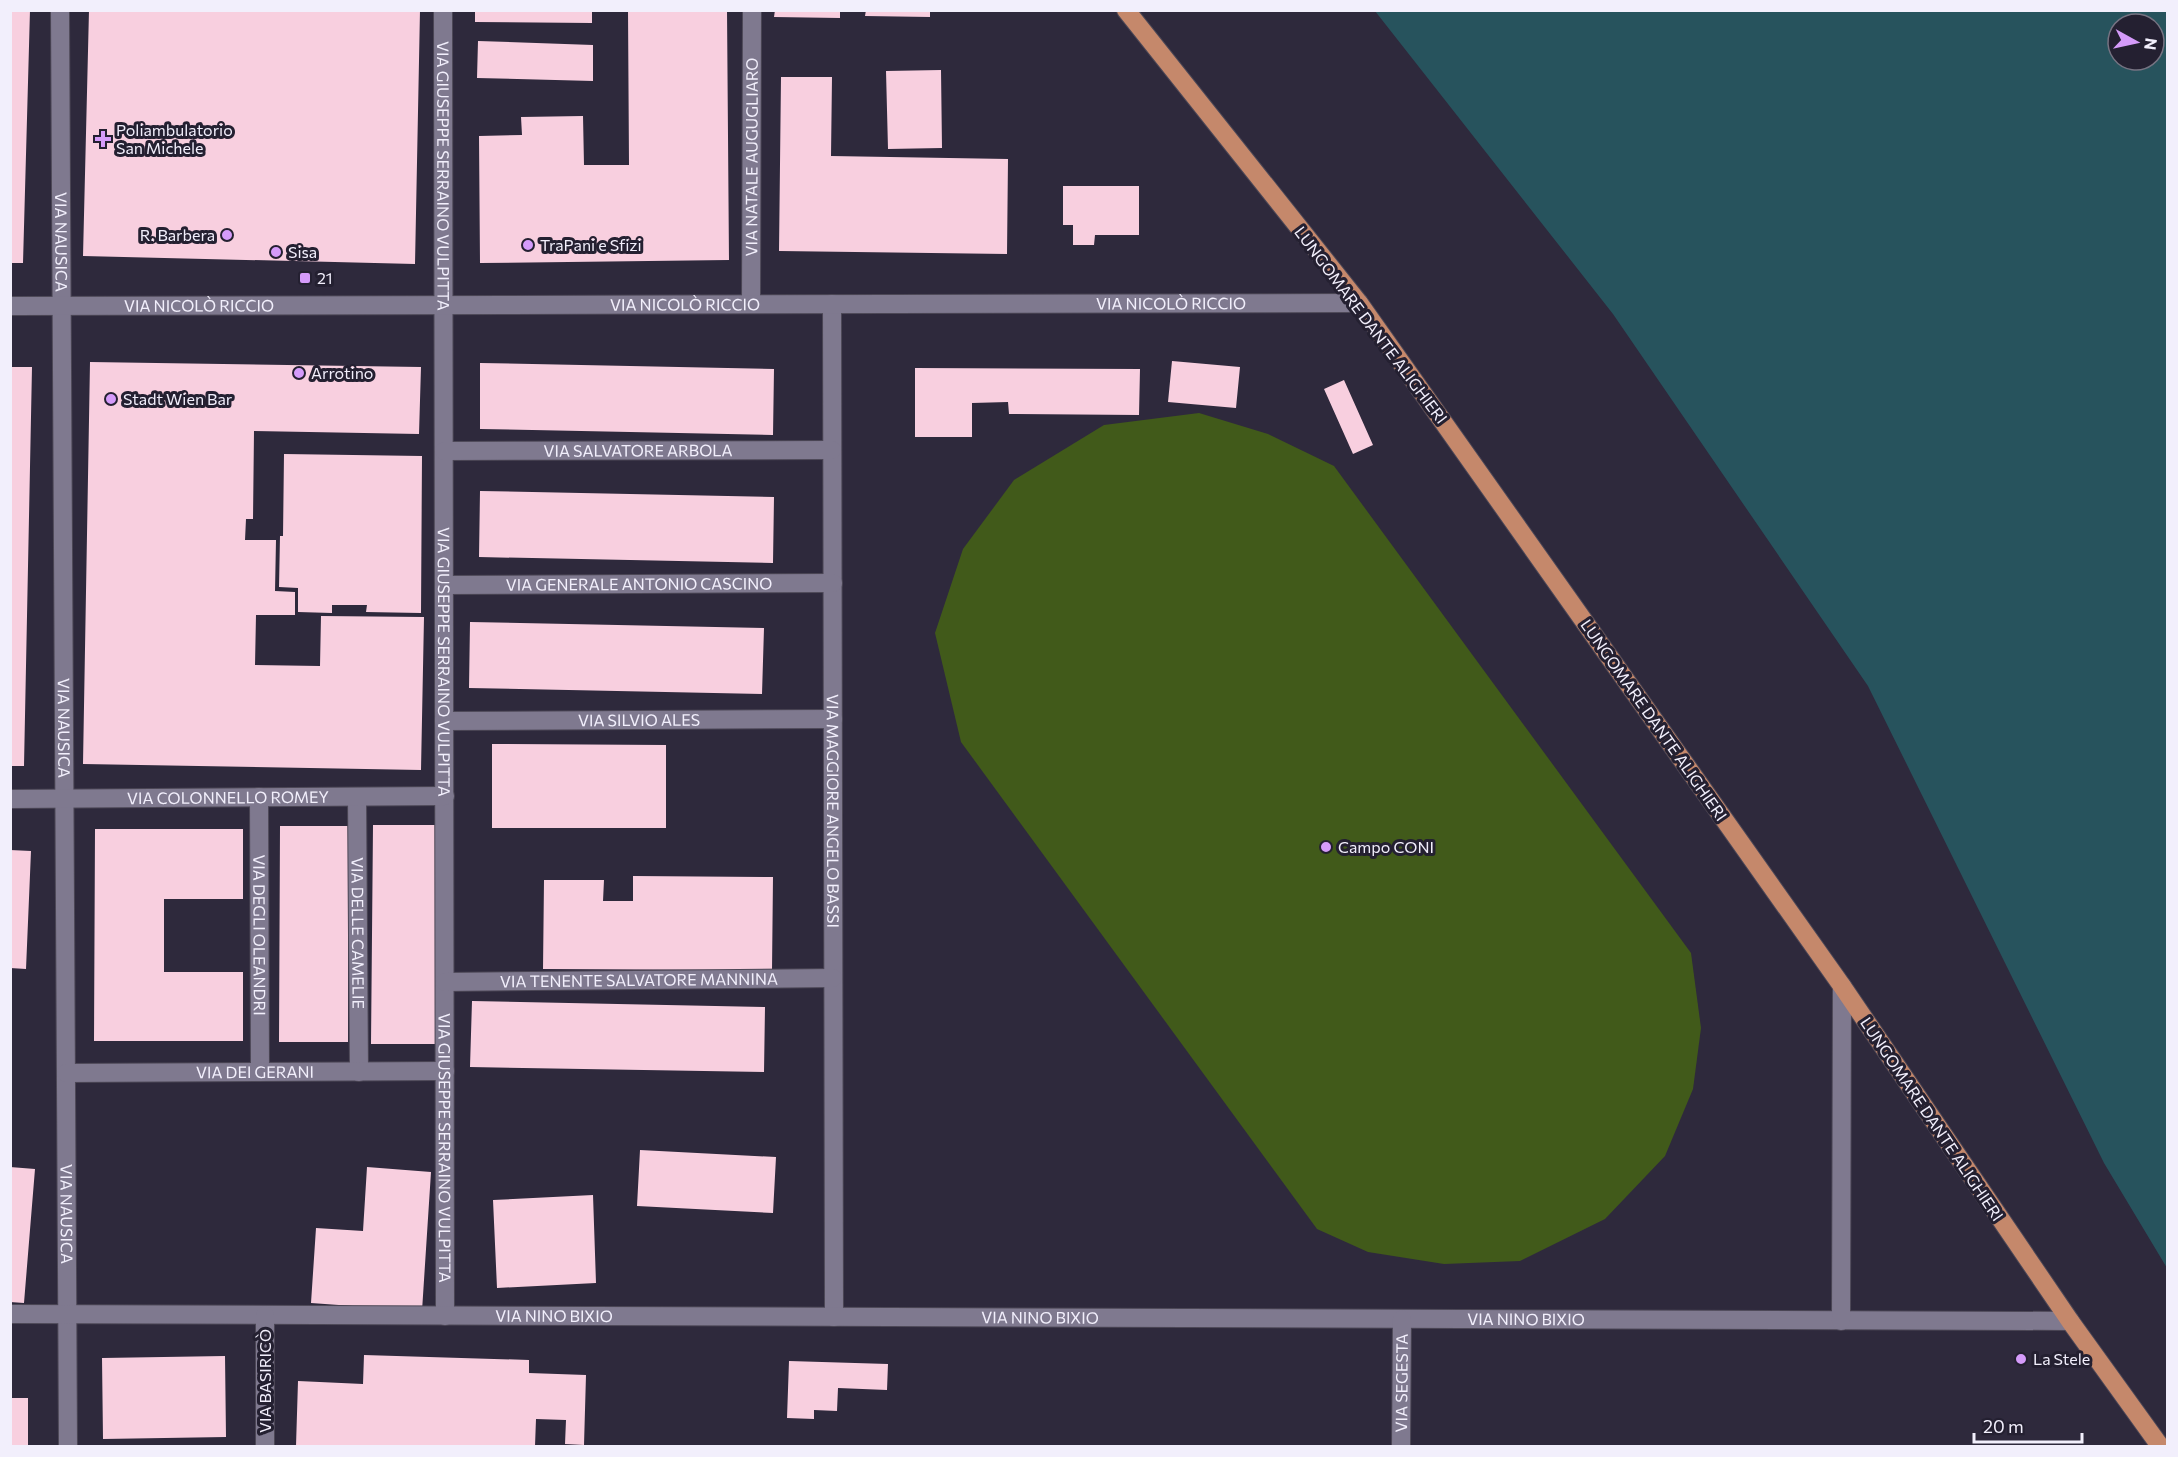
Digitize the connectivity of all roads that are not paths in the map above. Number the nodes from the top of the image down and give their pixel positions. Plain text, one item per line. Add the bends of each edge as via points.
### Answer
1 (60, 10) edge
2 (443, 10) edge
3 (752, 10) edge
4 (1126, 10) edge
5 (1359, 303) junction
6 (751, 304) junction
7 (832, 304) junction
8 (444, 305) junction
9 (10, 306) edge
10 (62, 306) junction
11 (832, 450) junction
12 (444, 451) junction
13 (833, 583) junction
14 (444, 585) junction
15 (833, 719) junction
16 (444, 721) junction
17 (357, 796) junction
18 (445, 796) junction
19 (259, 797) junction
20 (65, 798) junction
21 (10, 799) edge
22 (833, 978) junction
23 (445, 982) junction
24 (1842, 986) junction
25 (445, 1071) junction
26 (260, 1072) junction
27 (359, 1072) junction
28 (66, 1073) junction
29 (10, 1314) edge
30 (68, 1314) junction
31 (265, 1315) junction
32 (445, 1316) junction
33 (834, 1317) junction
34 (1402, 1319) junction
35 (1841, 1321) junction
36 (2070, 1322) junction
37 (68, 1446) edge
38 (265, 1446) edge
39 (1401, 1446) edge
40 (2160, 1446) edge

1 - 10 street, VIA NAUSICA
2 - 8 street, VIA GIUSEPPE SERRAINO VULPITTA
3 - 6 street, VIA NATALE AUGUGLIARO
4 - 5 main road, LUNGOMARE DANTE ALIGHIERI
5 - 7 street, VIA NICOLÒ RICCIO
5 - 24 main road, LUNGOMARE DANTE ALIGHIERI
6 - 7 street, VIA NICOLÒ RICCIO
6 - 8 street, VIA NICOLÒ RICCIO
7 - 11 street, VIA MAGGIORE ANGELO BASSI
8 - 10 street, VIA NICOLÒ RICCIO
8 - 12 street, VIA GIUSEPPE SERRAINO VULPITTA
9 - 10 street, VIA NICOLÒ RICCIO
10 - 20 street, VIA NAUSICA
11 - 12 street, VIA SALVATORE ARBOLA
11 - 13 street, VIA MAGGIORE ANGELO BASSI
12 - 14 street, VIA GIUSEPPE SERRAINO VULPITTA
13 - 14 street, VIA GENERALE ANTONIO CASCINO
13 - 15 street, VIA MAGGIORE ANGELO BASSI
14 - 16 street, VIA GIUSEPPE SERRAINO VULPITTA
15 - 16 street, VIA SILVIO ALES
15 - 22 street, VIA MAGGIORE ANGELO BASSI
16 - 18 street, VIA GIUSEPPE SERRAINO VULPITTA
17 - 18 street, VIA COLONNELLO ROMEY
17 - 19 street, VIA COLONNELLO ROMEY
17 - 27 street, VIA DELLE CAMELIE
18 - 23 street, VIA GIUSEPPE SERRAINO VULPITTA
19 - 20 street, VIA COLONNELLO ROMEY
19 - 26 street, VIA DEGLI OLEANDRI
20 - 21 street, VIA COLONNELLO ROMEY
20 - 28 street, VIA NAUSICA
22 - 23 street, VIA TENENTE SALVATORE MANNINA
22 - 33 street, VIA MAGGIORE ANGELO BASSI
23 - 25 street, VIA GIUSEPPE SERRAINO VULPITTA
24 - 35 street
24 - 36 main road, LUNGOMARE DANTE ALIGHIERI
25 - 27 street, VIA DEI GERANI
25 - 32 street, VIA GIUSEPPE SERRAINO VULPITTA
26 - 27 street, VIA DEI GERANI
26 - 28 street, VIA DEI GERANI
28 - 30 street, VIA NAUSICA
29 - 30 street, VIA NINO BIXIO
30 - 31 street, VIA NINO BIXIO
30 - 37 street, VIA NAUSICA
31 - 32 street, VIA NINO BIXIO
31 - 38 street, VIA BASIRICÒ
32 - 33 street, VIA NINO BIXIO
33 - 34 street, VIA NINO BIXIO
34 - 35 street, VIA NINO BIXIO
34 - 39 street, VIA SEGESTA
35 - 36 street, VIA NINO BIXIO
36 - 40 main road, LUNGOMARE DANTE ALIGHIERI

